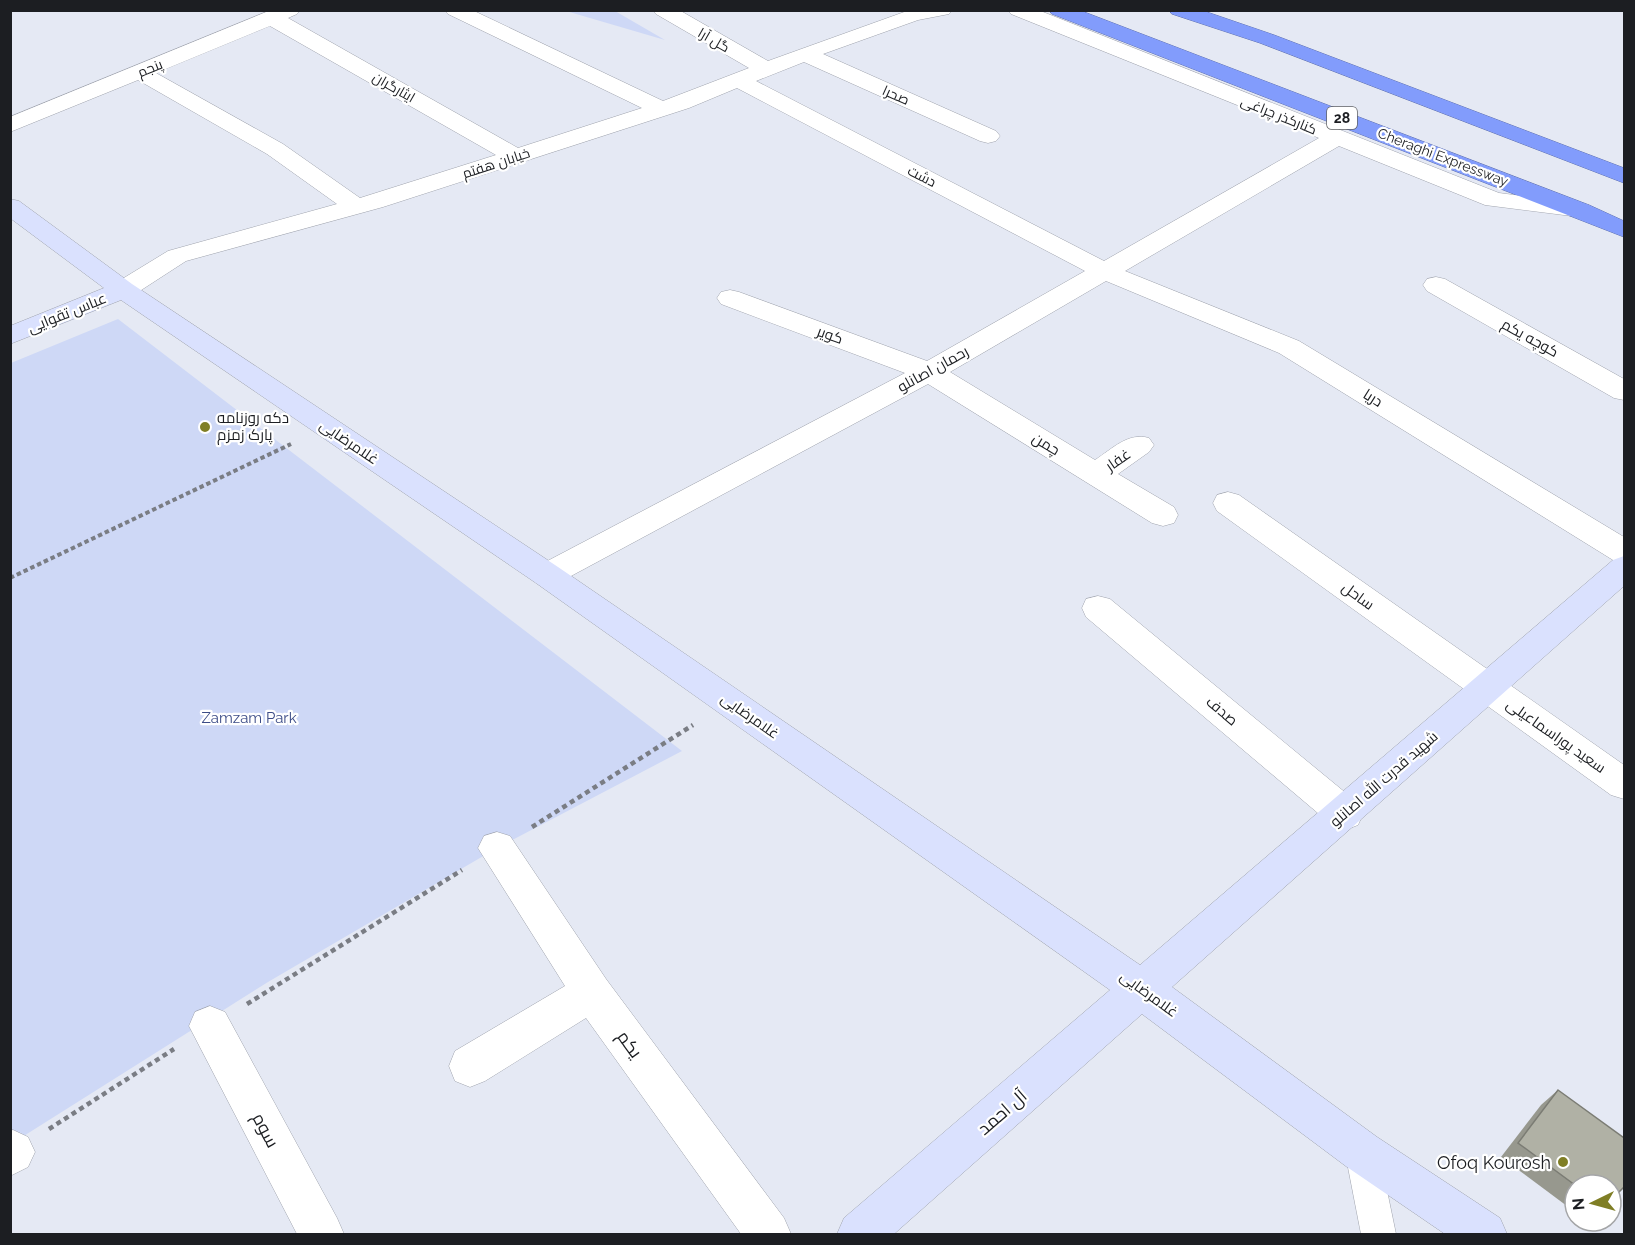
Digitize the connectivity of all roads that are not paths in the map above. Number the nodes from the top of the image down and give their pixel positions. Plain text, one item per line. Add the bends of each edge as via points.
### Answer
1 (455, 10) edge
2 (663, 10) edge
3 (942, 10) edge
4 (1018, 10) edge
5 (1059, 10) edge
6 (1179, 10) edge
7 (915, 13) edge
8 (281, 14) edge
9 (804, 54) junction
10 (766, 69) junction
11 (139, 72) junction
12 (738, 80) junction
13 (661, 109) junction
14 (10, 125) edge
15 (988, 136) dead end
16 (1325, 144) junction
17 (515, 156) junction
18 (1624, 176) edge
19 (10, 206) edge
20 (357, 207) junction
21 (1580, 210) junction
22 (1624, 231) edge
23 (1106, 272) junction
24 (1436, 285) dead end
25 (123, 290) junction
26 (730, 298) dead end
27 (10, 336) edge
28 (929, 372) junction
29 (1624, 391) edge
30 (1139, 446) dead end
31 (1096, 474) junction
32 (1228, 503) dead end
33 (1163, 515) dead end
34 (1624, 552) edge
35 (1624, 568) edge
36 (547, 575) junction
37 (1098, 609) dead end
38 (1487, 688) junction
39 (1624, 784) edge
40 (1345, 814) junction
41 (497, 848) road end
42 (1143, 990) junction
43 (592, 992) junction
44 (210, 1026) road end
45 (470, 1066) dead end
46 (1362, 1152) junction
47 (321, 1234) edge
48 (768, 1234) edge
49 (860, 1234) edge
50 (1379, 1234) edge
51 (1484, 1234) edge

1 - 13 street
2 - 10 street, گل آرا
3 - 7 street, خیابان هفتم
4 - 16 street, کنارکذر چراغی
5 - 21 highway, Cheraghi Expressway / 28
6 - 18 highway via 1267,39
7 - 9 street, خیابان هفتم
8 - 11 street, پنجم
8 - 17 street, ایثارگران
9 - 10 street, خیابان هفتم
9 - 15 street, صحرا
10 - 12 street, خیابان هفتم
11 - 14 street, پنجم
11 - 20 street via 275,149
12 - 13 street, خیابان هفتم
12 - 23 street, دشت
13 - 17 street, خیابان هفتم
16 - 21 street, کنارکذر چراغی via 1494,200
16 - 23 street, رحمان اصانلو
17 - 20 street, خیابان هفتم
19 - 25 main road, غلامرضایی
20 - 25 street, خیابان هفتم via 177,256
21 - 22 highway, Cheraghi Expressway / 28
23 - 28 street, رحمان اصانلو
23 - 34 street, دریا via 1289,347
24 - 29 street, کوچه یکم
25 - 27 main road, عباس تقوایی
25 - 36 main road, غلامرضایی
26 - 28 street, کویر
28 - 31 street, چمن
28 - 36 street, رحمان اصانلو
30 - 31 street, غفار
31 - 33 street, چمن
32 - 38 street, ساحل
35 - 38 main road, شهید قدرت الله اصانلو
36 - 42 main road, غلامرضایی
37 - 40 street, صدف
38 - 39 street, سعید پوراسماعیلی
38 - 40 main road, شهید قدرت الله اصانلو
40 - 42 main road, شهید قدرت الله اصانلو
41 - 43 street, یکم
42 - 46 main road, غلامرضایی
42 - 49 main road, آل احمد
43 - 45 street
43 - 48 street, یکم
44 - 47 street, سوم
46 - 50 lane
46 - 51 main road, غلامرضایی

